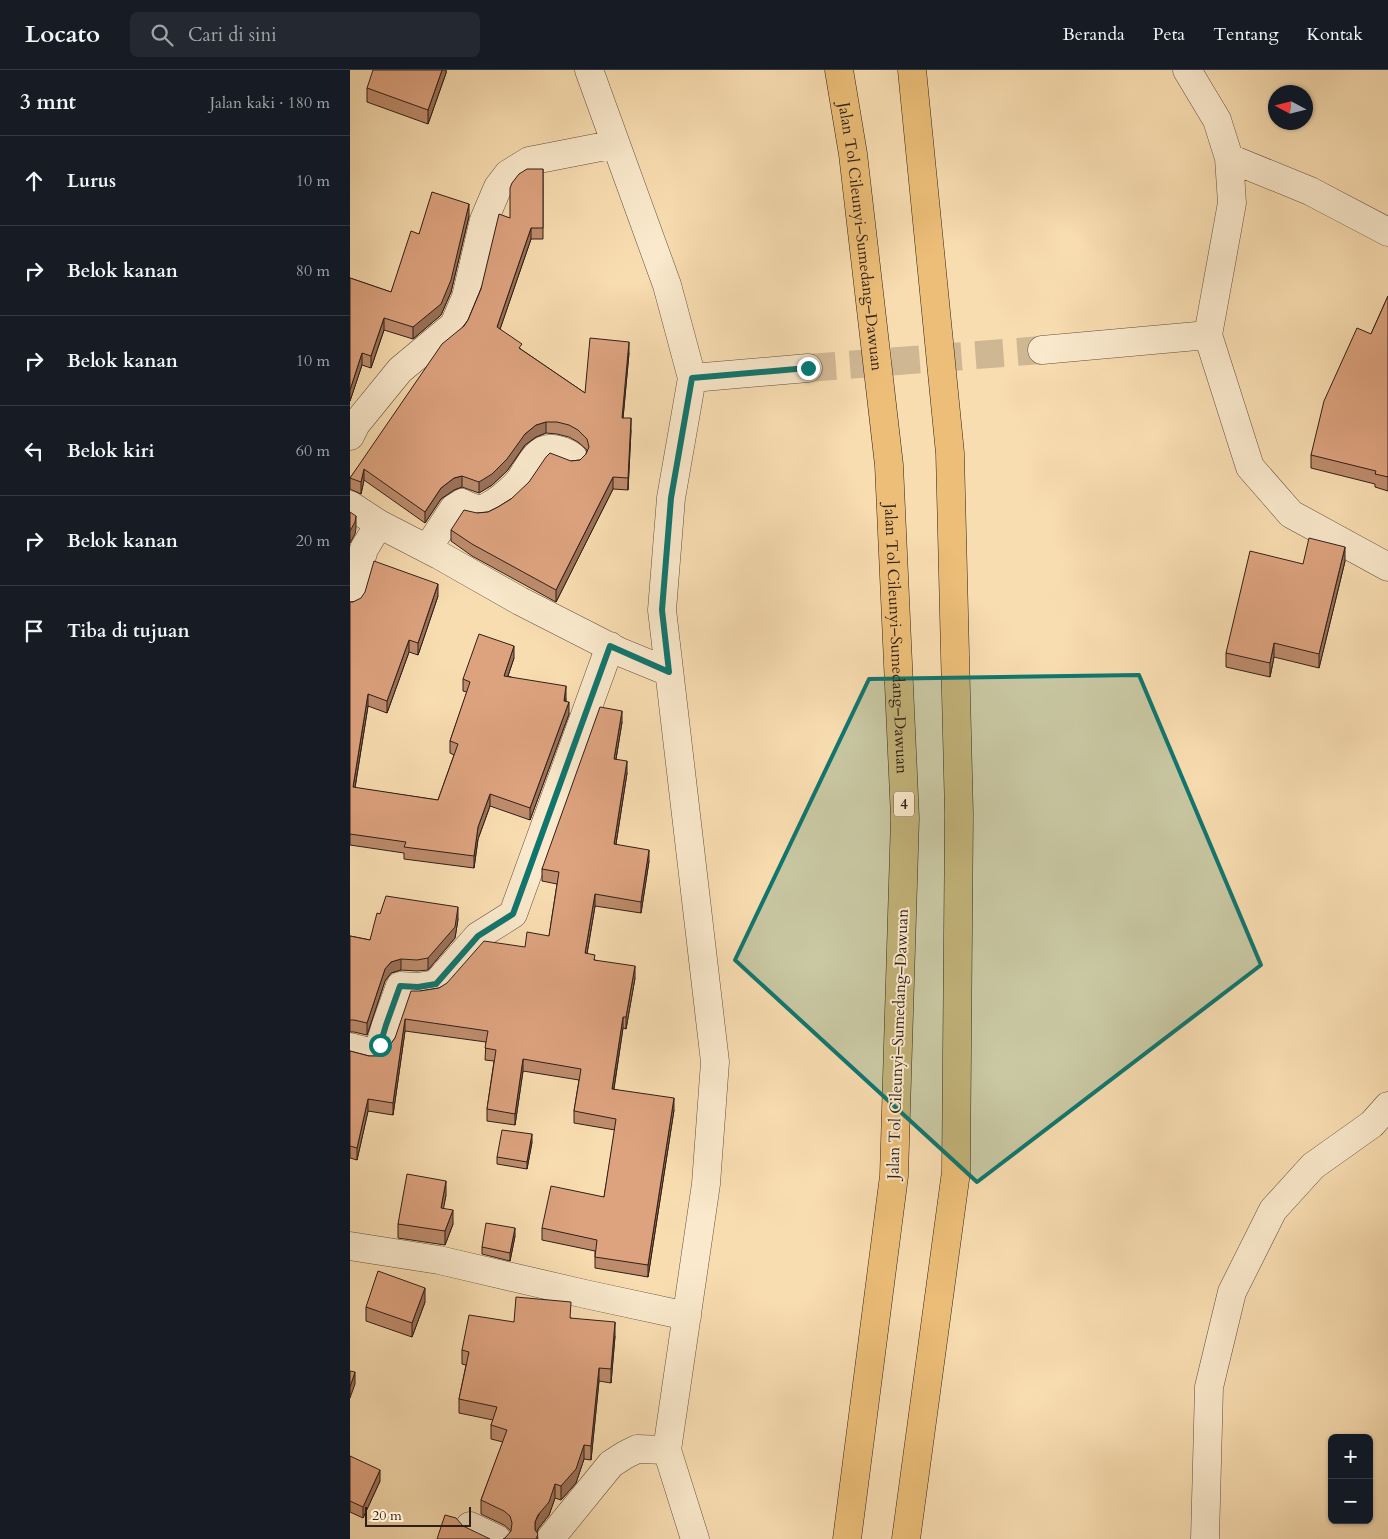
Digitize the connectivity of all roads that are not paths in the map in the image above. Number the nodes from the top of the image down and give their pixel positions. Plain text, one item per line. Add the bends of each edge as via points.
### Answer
1 (589, 70) edge
2 (839, 70) edge
3 (912, 70) edge
4 (1187, 70) edge
5 (616, 144) junction
6 (1229, 158) junction
7 (1388, 232) edge
8 (1208, 335) junction
9 (1042, 350) tunnel mouth
10 (808, 368) tunnel mouth
11 (692, 378) junction
12 (350, 436) edge
13 (573, 457) dead end
14 (350, 505) edge
15 (379, 524) junction
16 (427, 549) junction
17 (1388, 566) edge
18 (350, 600) edge
19 (610, 646) junction
20 (669, 672) junction
21 (350, 1047) edge
22 (1388, 1106) edge
23 (350, 1246) edge
24 (687, 1316) junction
25 (667, 1450) junction
26 (470, 1526) dead end
27 (497, 1539) edge
28 (550, 1539) edge
29 (695, 1539) edge
30 (847, 1539) edge
31 (906, 1539) edge
32 (1204, 1539) edge

1 - 5 street
2 - 30 highway, Jalan Tol Cileunyi–Sumedang–Dawuan / 4 via 853,154 888,465 905,818 894,1176
3 - 31 highway via 950,453 959,814 956,1172
4 - 6 street via 1217,120
5 - 11 street via 667,285
5 - 12 street via 529,161 508,174 498,187 484,220 466,298 454,325 400,370
6 - 7 street via 1310,191
6 - 8 street via 1232,203
8 - 9 street
8 - 17 street via 1250,467 1291,514
10 - 11 street
11 - 20 street via 671,498 662,610
13 - 16 street via 548,448 544,450 518,482 492,505 482,509 462,503 454,508
14 - 15 street
15 - 16 street
15 - 18 street via 364,549
16 - 19 street
19 - 20 street
19 - 21 street via 513,914 478,936 436,984 400,986 380,1045 373,1053
20 - 24 street via 715,1062 706,1184
22 - 32 street via 1372,1124 1313,1166 1273,1210 1232,1292 1209,1387
23 - 24 street via 439,1260
24 - 25 street
25 - 28 street via 637,1450 611,1464
25 - 29 street
26 - 27 street

